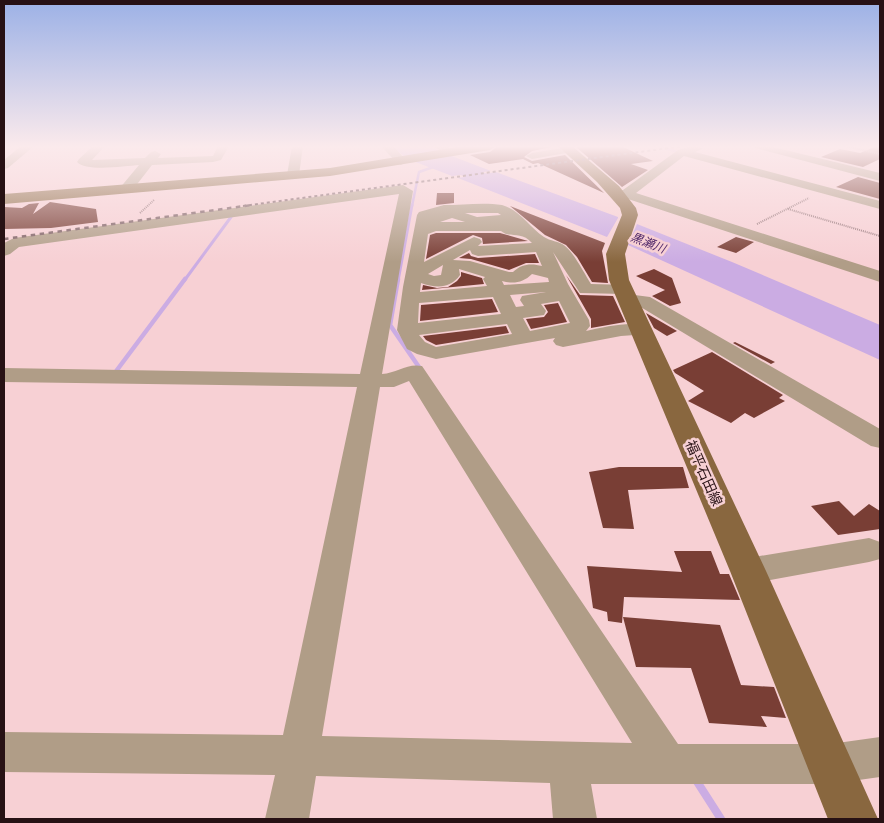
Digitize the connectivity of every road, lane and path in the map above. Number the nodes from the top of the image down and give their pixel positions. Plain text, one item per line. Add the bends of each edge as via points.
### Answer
1 (130, 184) edge
2 (181, 184) edge
3 (610, 184) edge
4 (636, 184) edge
5 (803, 184) edge
6 (126, 189) junction
7 (622, 194) junction
8 (4, 199) edge
9 (414, 203) junction
10 (880, 205) edge
11 (487, 215) junction
12 (741, 231) junction
13 (421, 234) junction
14 (880, 236) edge
15 (473, 241) junction
16 (4, 251) edge
17 (487, 270) junction
18 (553, 273) junction
19 (415, 274) junction
20 (880, 277) edge
21 (586, 289) junction
22 (498, 291) junction
23 (625, 294) junction
24 (411, 298) junction
25 (514, 320) junction
26 (408, 324) junction
27 (642, 330) junction
28 (414, 371) junction
29 (4, 375) edge
30 (369, 382) junction
31 (880, 440) edge
32 (869, 550) dead end
33 (748, 571) junction
34 (4, 752) edge
35 (299, 755) junction
36 (880, 757) edge
37 (568, 763) junction
38 (668, 764) junction
39 (830, 764) junction
40 (286, 819) edge
41 (575, 819) edge
42 (853, 819) edge

1 - 6 street
2 - 6 main road
3 - 7 main road, 福平石田線
4 - 7 street
5 - 10 street
6 - 8 main road
7 - 12 street
7 - 23 main road, 福平石田線 via 630,216 615,249 615,266
9 - 11 street
9 - 16 street via 403,189 14,243
9 - 30 street
11 - 13 street via 444,208 428,212 424,215
11 - 13 street via 510,219 516,226 436,226
11 - 15 street
11 - 18 street via 507,211 524,228
12 - 14 path via 787,209
12 - 20 street
13 - 15 street via 438,230
13 - 19 street
15 - 17 street
15 - 18 street
15 - 19 street
17 - 18 street via 511,278 519,277 530,268
17 - 19 street via 457,263 450,268 449,278 442,280 433,281
17 - 22 street
18 - 21 street via 580,308
18 - 21 street via 559,249
18 - 22 street
18 - 25 street via 545,308 551,319
18 - 25 street via 580,326 569,330
19 - 24 street
21 - 23 street
22 - 24 street
22 - 25 street
23 - 27 main road, 福平石田線
23 - 31 street via 643,301
24 - 26 street
25 - 26 street
25 - 26 street via 436,353 416,346 409,337
27 - 28 street via 621,330
27 - 33 main road, 福平石田線
28 - 30 street via 394,380
28 - 38 street
29 - 30 street
30 - 35 street
32 - 33 street
33 - 39 main road, 福平石田線
34 - 35 street
35 - 37 street
35 - 40 street
36 - 39 street
37 - 38 street
37 - 41 street
38 - 39 street
39 - 42 main road, 福平石田線

